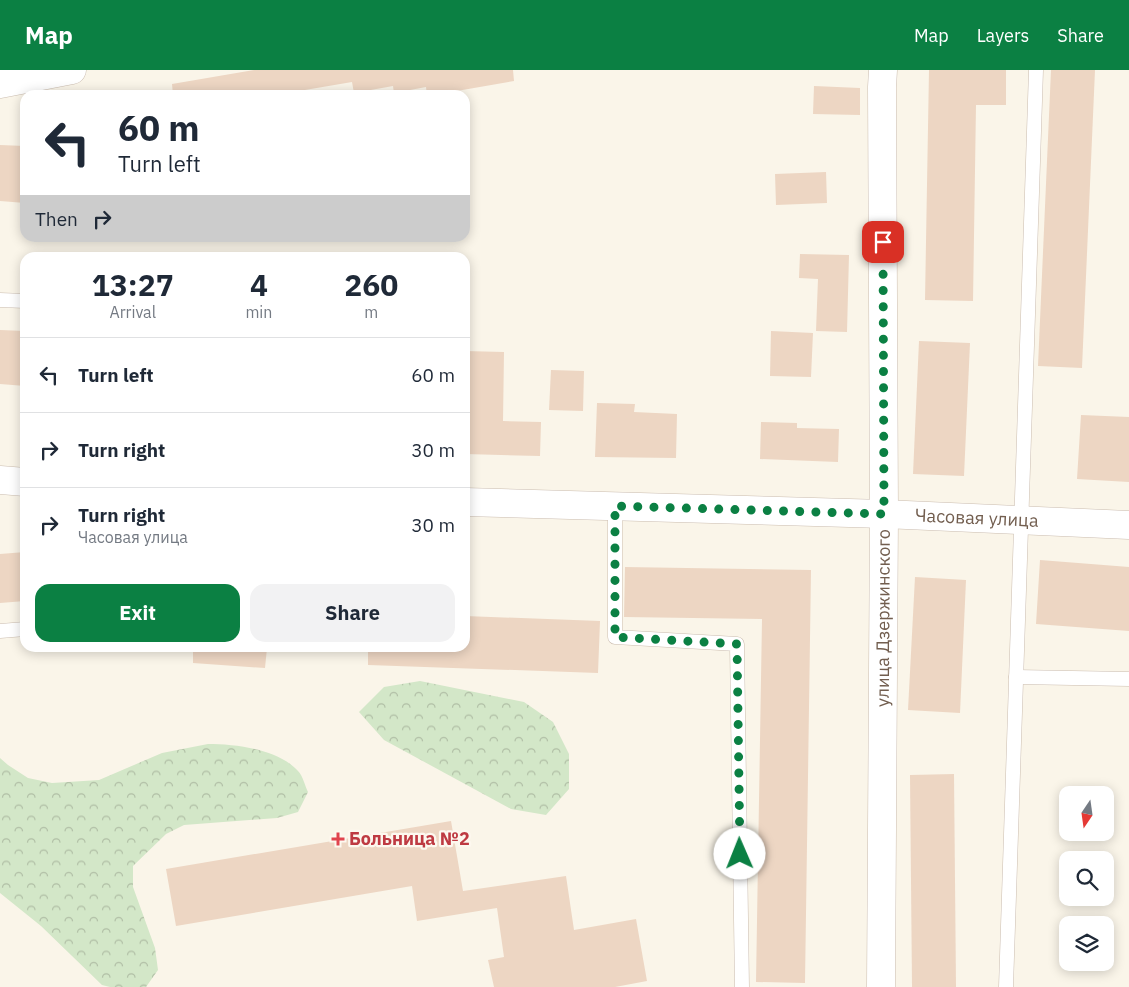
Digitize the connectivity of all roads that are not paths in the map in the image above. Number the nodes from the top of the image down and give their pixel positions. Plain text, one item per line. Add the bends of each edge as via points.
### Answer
1 (72, 70) edge
2 (884, 70) edge
3 (1036, 70) edge
4 (0, 84) edge
5 (0, 300) edge
6 (20, 301) edge
7 (0, 480) edge
8 (20, 482) edge
9 (470, 502) edge
10 (615, 506) junction
11 (884, 514) junction
12 (1021, 520) junction
13 (1129, 525) edge
14 (20, 629) edge
15 (0, 631) edge
16 (1016, 677) junction
17 (1129, 679) edge
18 (742, 987) edge
19 (881, 987) edge
20 (1006, 987) edge

1 - 4 street
2 - 11 street, улица Дзержинского
3 - 12 lane
5 - 6 lane
7 - 8 street
9 - 10 street, Часовая улица
10 - 11 street, Часовая улица
10 - 18 lane via 615,637 737,644
11 - 12 street, Часовая улица
11 - 19 street, улица Дзержинского
12 - 13 street, Часовая улица
12 - 16 lane
14 - 15 lane
16 - 17 lane
16 - 20 lane

